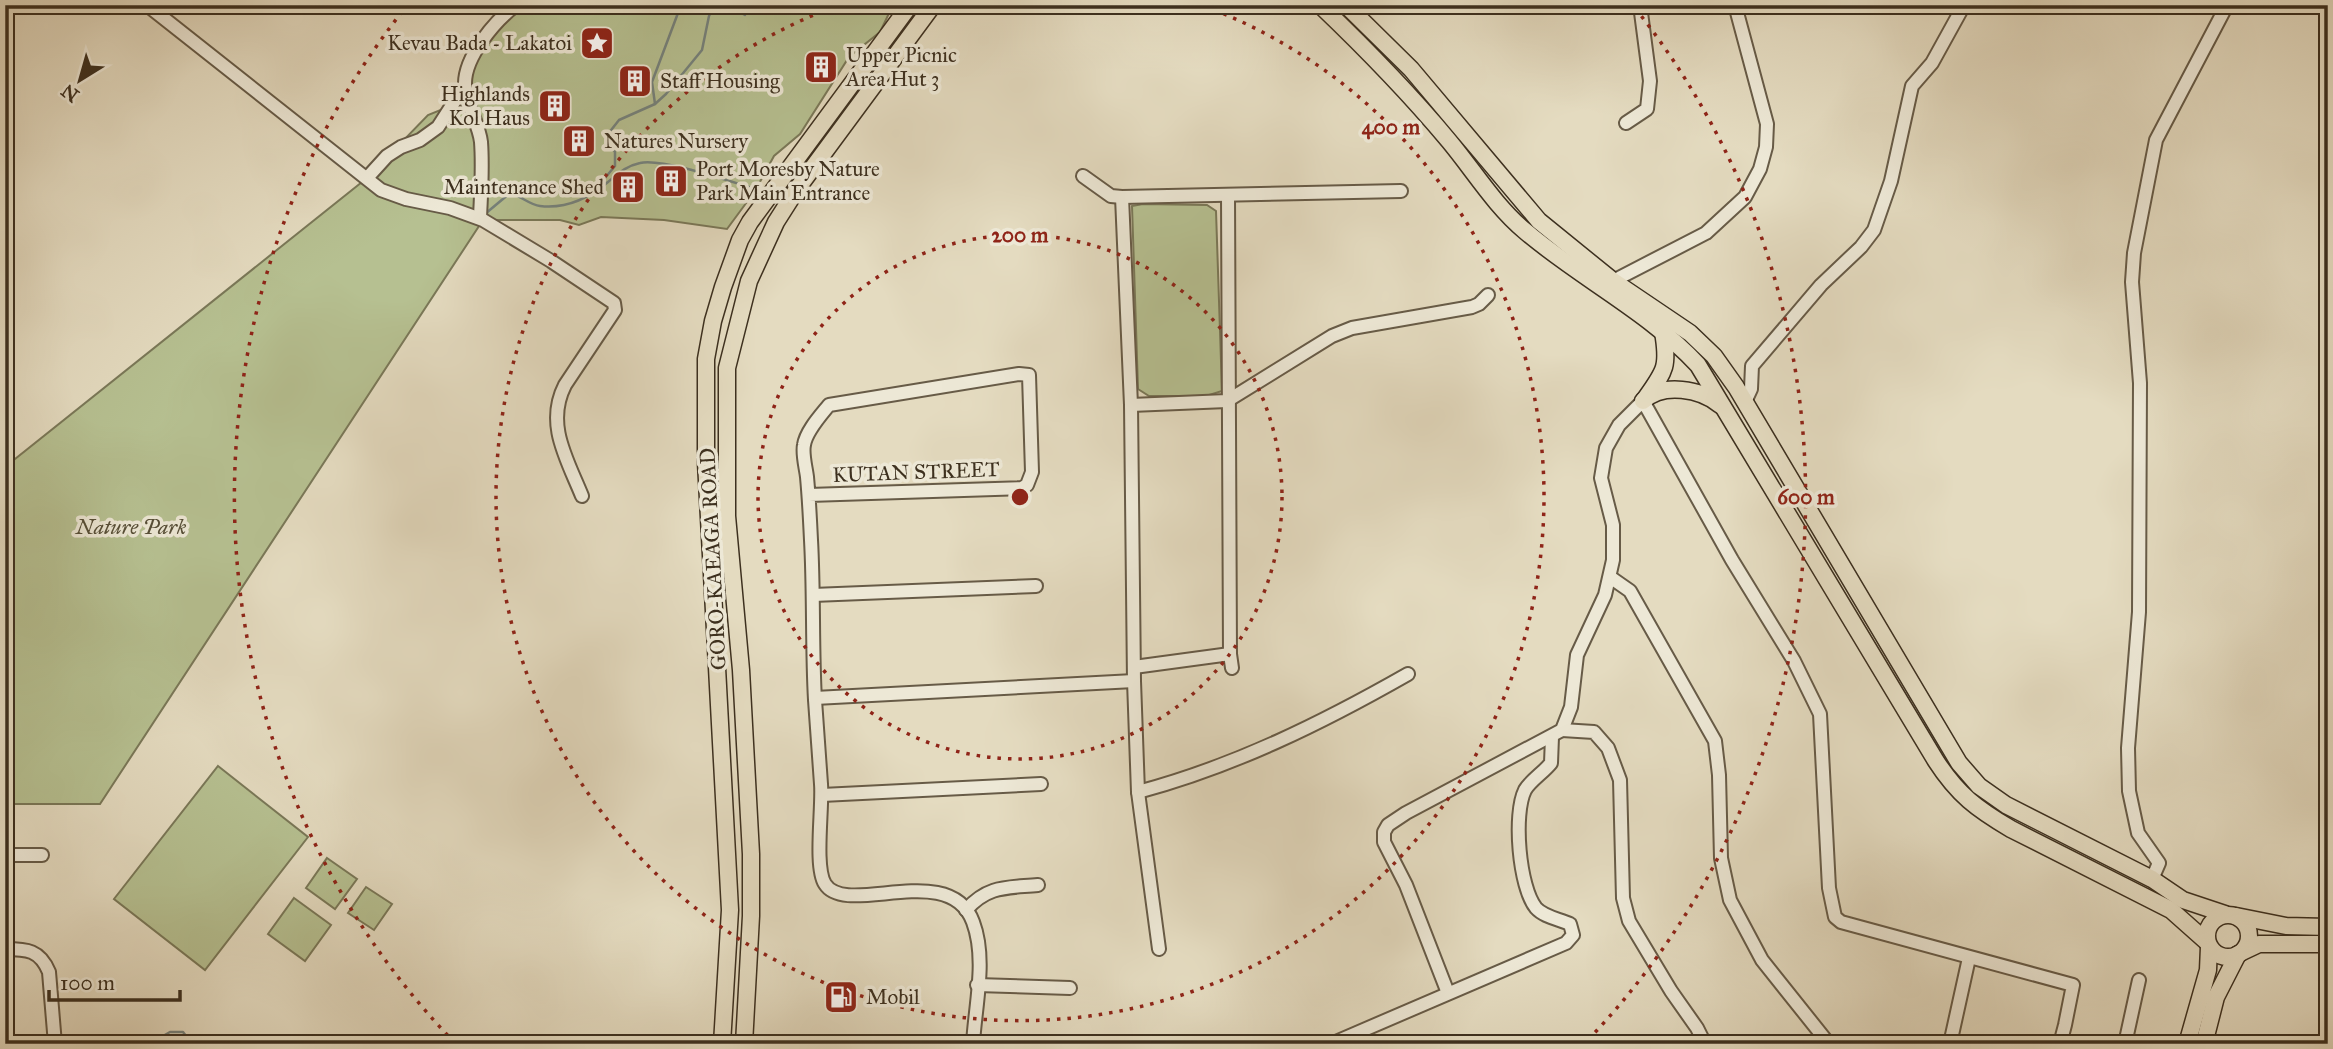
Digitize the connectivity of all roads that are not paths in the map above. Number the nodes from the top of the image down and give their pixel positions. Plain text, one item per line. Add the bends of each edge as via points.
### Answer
1 (147, 5) edge
2 (516, 5) edge
3 (910, 5) edge
4 (933, 5) edge
5 (1320, 5) edge
6 (1346, 5) edge
7 (1640, 5) edge
8 (1735, 5) edge
9 (1964, 5) edge
10 (2227, 5) edge
11 (465, 85) junction
12 (1626, 123) dead end
13 (1083, 176) dead end
14 (367, 178) junction
15 (1401, 191) dead end
16 (1228, 195) junction
17 (1122, 197) junction
18 (480, 218) junction
19 (1613, 281) junction
20 (1488, 295) dead end
21 (1664, 332) junction
22 (1227, 401) junction
23 (1643, 401) junction
24 (1745, 402) junction
25 (1131, 405) junction
26 (1727, 411) junction
27 (809, 495) junction
28 (582, 496) dead end
29 (1610, 577) junction
30 (1036, 586) dead end
31 (813, 594) junction
32 (1230, 654) junction
33 (1134, 667) junction
34 (1232, 668) dead end
35 (1408, 674) dead end
36 (1134, 681) junction
37 (815, 698) junction
38 (1557, 734) junction
39 (1041, 785) dead end
40 (1138, 792) junction
41 (822, 795) junction
42 (5, 855) edge
43 (43, 855) dead end
44 (2152, 879) junction
45 (1038, 885) dead end
46 (966, 910) junction
47 (2231, 915) junction
48 (2328, 927) edge
49 (2208, 944) junction
50 (2328, 944) edge
51 (5, 949) edge
52 (1159, 949) dead end
53 (2240, 953) junction
54 (1969, 958) junction
55 (2139, 980) dead end
56 (977, 985) junction
57 (1070, 988) dead end
58 (1448, 993) junction
59 (55, 1044) edge
60 (722, 1044) edge
61 (744, 1044) edge
62 (973, 1044) edge
63 (1331, 1044) edge
64 (1704, 1044) edge
65 (1829, 1044) edge
66 (1950, 1044) edge
67 (2060, 1044) edge
68 (2125, 1044) edge
69 (2187, 1044) edge
70 (2204, 1044) edge

1 - 14 street
2 - 11 street via 499,18 470,60
3 - 60 main road, GORO-KAEAGA ROAD via 750,222 723,287 706,359 706,462 730,910
4 - 61 main road, GORO-KAEAGA ROAD via 776,222 749,281 727,368 727,516 751,854
5 - 21 main road via 1448,140 1524,230
6 - 19 main road via 1410,69 1530,211
7 - 12 street via 1650,81 1647,109
8 - 19 street via 1767,124 1760,169 1745,197 1706,233
9 - 24 street via 1932,63 1912,86 1891,181 1874,230 1752,366
10 - 44 street via 2156,141 2133,253 2140,383 2139,599 2129,791 2138,833 2159,863
11 - 14 street via 438,127 387,156
11 - 18 street via 480,139
13 - 17 street via 1111,196
14 - 18 street via 381,190 405,199
15 - 16 street
16 - 17 street
16 - 22 street
17 - 25 street
18 - 28 street via 615,306 565,385 557,408 557,435
19 - 24 main road via 1701,343
20 - 22 street via 1472,307 1352,328
21 - 23 main road via 1665,367
21 - 26 main road via 1698,365
22 - 25 street
22 - 32 street
23 - 26 main road via 1651,395 1690,390 1708,396
23 - 29 street via 1611,436 1602,462 1601,478 1613,525
23 - 54 street via 1820,714 1829,888 1835,917
24 - 44 main road via 1968,774 2006,805
25 - 33 street
26 - 49 main road via 1936,761 1961,795 2011,829 2171,910
27 - 27 street, KUTAN STREET via 804,445 830,405 1029,375 1032,472 1022,488
27 - 31 street
29 - 38 street via 1577,655 1571,707
29 - 65 street via 1630,591 1714,741 1721,858 1730,900 1762,960
30 - 31 street
31 - 37 street
32 - 33 street
32 - 34 street
33 - 36 street
35 - 40 street via 1263,750
36 - 37 street
36 - 40 street
37 - 41 street
38 - 58 street via 1406,813 1384,832 1384,842
38 - 58 street via 1551,763 1526,788 1520,805 1520,845 1527,890 1536,908 1570,924 1573,935 1566,943
38 - 64 street via 1594,732 1608,748 1620,780 1623,898 1629,921
39 - 41 street
40 - 52 street
41 - 46 street via 821,873 828,889 848,896 935,893
42 - 43 street
44 - 47 main road via 2183,900
45 - 46 street via 996,889 978,897
46 - 56 street via 978,947
47 - 48 main road via 2286,926
47 - 49 main road via 2210,923
47 - 53 main road via 2248,930 2249,940
49 - 53 main road via 2219,956
49 - 69 main road via 2208,970
50 - 53 main road via 2259,944
51 - 59 street via 29,949 45,962
53 - 70 main road via 2216,997
54 - 66 street
54 - 67 street via 2073,985
55 - 68 street
56 - 57 street
56 - 62 street
58 - 63 street

